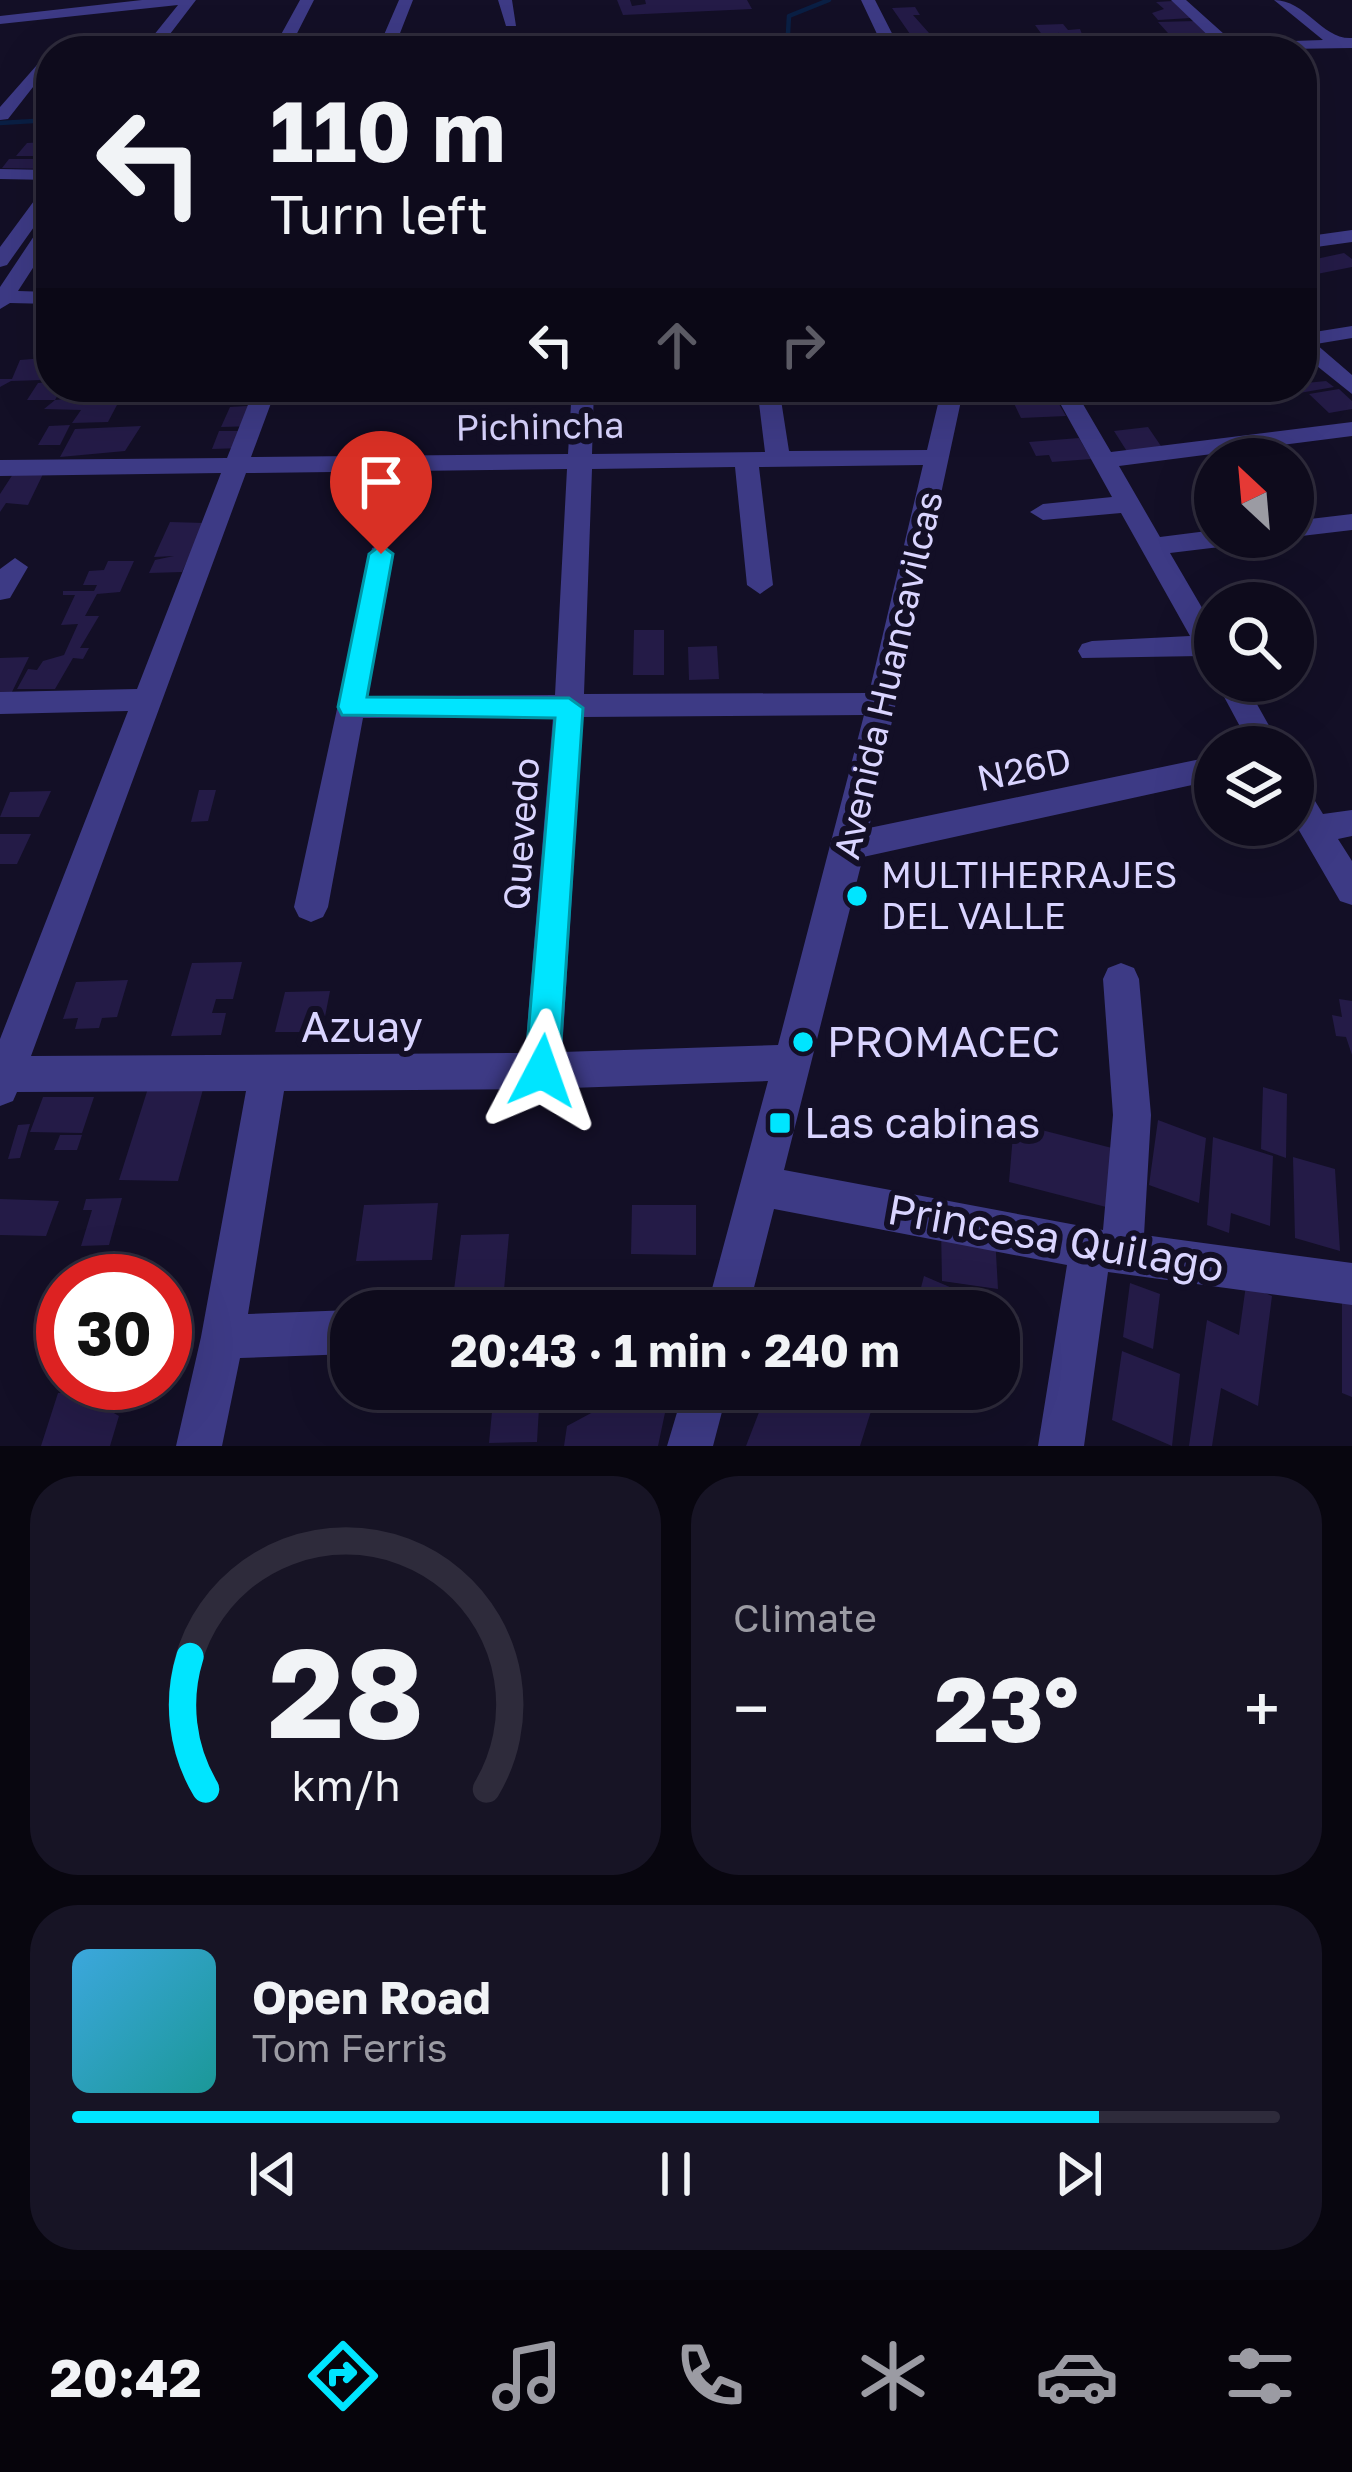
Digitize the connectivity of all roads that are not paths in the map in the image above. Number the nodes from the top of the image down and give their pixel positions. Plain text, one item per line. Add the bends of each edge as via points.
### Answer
1 (1, 0) edge
2 (185, 0) edge
3 (307, 0) edge
4 (406, 0) edge
5 (506, 0) edge
6 (868, 0) edge
7 (1178, 0) edge
8 (1281, 0) edge
9 (93, 7) edge
10 (0, 20) edge
11 (511, 23) dead end
12 (67, 36) edge
13 (160, 36) edge
14 (288, 36) edge
15 (392, 36) edge
16 (886, 36) edge
17 (1218, 36) edge
18 (1345, 43) edge
19 (36, 72) edge
20 (2, 115) edge
21 (0, 174) edge
22 (36, 175) edge
23 (36, 211) edge
24 (1352, 236) edge
25 (1317, 241) edge
26 (36, 247) edge
27 (0, 261) edge
28 (36, 298) edge
29 (1, 299) edge
30 (1352, 332) edge
31 (1317, 338) edge
32 (1317, 355) edge
33 (1352, 387) edge
34 (260, 402) edge
35 (582, 402) edge
36 (770, 402) edge
37 (950, 402) edge
38 (1071, 402) edge
39 (1352, 429) edge
40 (938, 458) junction
41 (746, 460) junction
42 (778, 460) junction
43 (1104, 460) junction
44 (579, 461) junction
45 (235, 466) junction
46 (0, 468) edge
47 (1130, 504) junction
48 (1042, 512) dead end
49 (1352, 522) edge
50 (1314, 527) edge
51 (1194, 541) edge
52 (1154, 546) junction
53 (381, 554) dead end
54 (760, 585) dead end
55 (1194, 618) edge
56 (1194, 650) edge
57 (1092, 651) dead end
58 (146, 700) junction
59 (0, 703) edge
60 (882, 704) junction
61 (351, 707) junction
62 (569, 708) junction
63 (1194, 772) edge
64 (1352, 823) edge
65 (1314, 826) edge
66 (1316, 829) junction
67 (849, 846) junction
68 (1352, 891) edge
69 (311, 907) dead end
70 (1121, 979) dead end
71 (795, 1062) junction
72 (542, 1071) junction
73 (268, 1072) junction
74 (2, 1078) edge
75 (761, 1186) junction
76 (1106, 1251) junction
77 (1352, 1284) edge
78 (733, 1290) edge
79 (330, 1333) edge
80 (223, 1337) junction
81 (700, 1410) edge
82 (199, 1446) edge
83 (690, 1446) edge
84 (1061, 1446) edge

1 - 10 street
2 - 9 street
2 - 13 street
3 - 14 street
4 - 15 street
5 - 11 street
6 - 16 street
7 - 17 street
8 - 18 street
9 - 10 street
9 - 12 street
19 - 20 street
21 - 22 street
23 - 27 street
24 - 25 street
26 - 29 street
28 - 29 street
30 - 31 street
32 - 33 street
34 - 45 street
35 - 44 street, Quevedo
36 - 42 street
37 - 40 street, Avenida Huancavilcas
38 - 43 street
39 - 43 street
40 - 42 street, Pichincha
40 - 60 street, Avenida Huancavilcas
41 - 42 street, Pichincha
41 - 44 street, Pichincha
41 - 54 street
43 - 47 street
44 - 45 street, Pichincha
44 - 62 street, Quevedo
45 - 46 street, Pichincha
45 - 58 street
47 - 48 street
47 - 52 street
49 - 50 street
51 - 52 street
52 - 55 street
53 - 61 street
56 - 57 street
58 - 59 street
58 - 74 street
60 - 62 street
60 - 67 street, Avenida Huancavilcas
61 - 62 street
61 - 69 street
62 - 72 street, Quevedo
63 - 67 street, N26D
64 - 66 street
65 - 66 street
66 - 68 street
67 - 71 street, Avenida Huancavilcas
70 - 76 street via 1132,1115
71 - 72 street, Azuay
71 - 75 street, Avenida Huancavilcas
72 - 73 street, Azuay
73 - 74 street, Azuay
73 - 80 street
75 - 76 street, Princesa Quilago
75 - 78 street, Avenida Huancavilcas
76 - 77 street, Princesa Quilago
76 - 84 street
79 - 80 street
80 - 82 street
81 - 83 street

